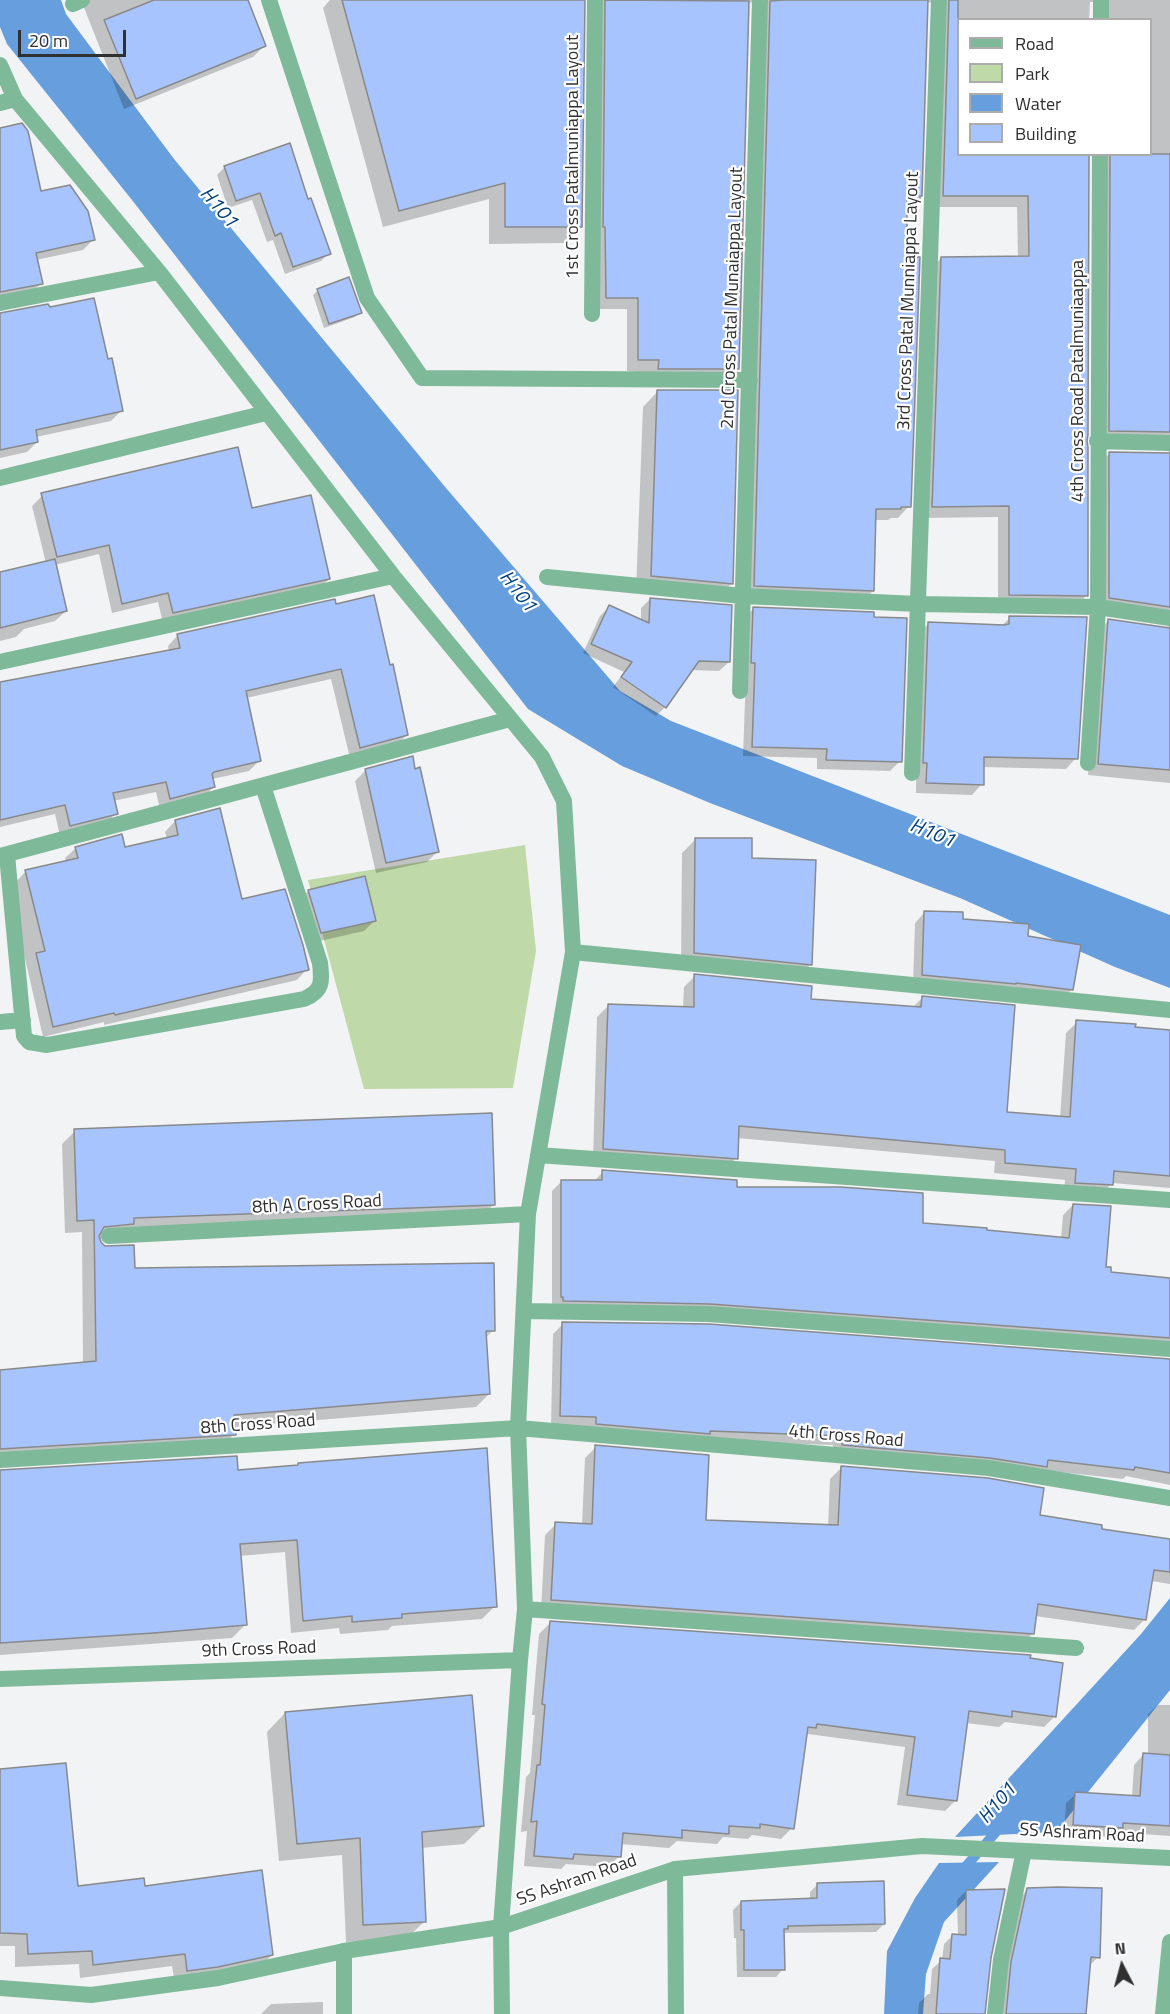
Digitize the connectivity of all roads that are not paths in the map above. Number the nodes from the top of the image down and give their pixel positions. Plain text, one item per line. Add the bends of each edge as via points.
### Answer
1 (269, 0) edge
2 (594, 0) edge
3 (760, 0) edge
4 (939, 0) edge
5 (1101, 0) edge
6 (1101, 18) edge
7 (0, 65) edge
8 (7, 101) edge
9 (1100, 156) edge
10 (159, 272) junction
11 (0, 303) edge
12 (592, 314) dead end
13 (750, 380) junction
14 (266, 413) junction
15 (1097, 441) junction
16 (1170, 443) edge
17 (0, 478) edge
18 (393, 576) junction
19 (547, 577) dead end
20 (743, 596) junction
21 (918, 604) junction
22 (1098, 607) junction
23 (1170, 618) edge
24 (0, 662) edge
25 (740, 691) dead end
26 (510, 719) junction
27 (1088, 763) dead end
28 (912, 773) dead end
29 (263, 786) junction
30 (3, 855) edge
31 (573, 952) junction
32 (1170, 1010) edge
33 (23, 1020) junction
34 (0, 1022) edge
35 (538, 1155) junction
36 (1170, 1200) edge
37 (528, 1214) junction
38 (109, 1236) dead end
39 (525, 1311) junction
40 (1170, 1349) edge
41 (518, 1428) junction
42 (0, 1460) edge
43 (1170, 1498) edge
44 (525, 1609) junction
45 (1076, 1648) dead end
46 (520, 1660) junction
47 (0, 1679) edge
48 (1024, 1851) junction
49 (1170, 1858) edge
50 (675, 1869) junction
51 (501, 1927) junction
52 (1170, 1942) edge
53 (344, 1951) junction
54 (0, 1988) edge
55 (344, 2014) edge
56 (502, 2014) edge
57 (676, 2014) edge
58 (995, 2014) edge
59 (1162, 2014) edge

1 - 13 street via 367,298 422,378
2 - 12 street, 1st Cross Patalmuniappa Layout
3 - 13 street, 2nd Cross Patal Munaiappa Layout
4 - 21 street, 3rd Cross Patal Munniappa Layout
5 - 6 street
7 - 8 street
8 - 10 street
9 - 15 street, 4th Cross Road Patalmuniaappa
10 - 11 street
10 - 14 street
13 - 20 street, 2nd Cross Patal Munaiappa Layout
14 - 17 street
14 - 18 street
15 - 16 street
15 - 22 street, 4th Cross Road Patalmuniaappa
18 - 24 street
18 - 26 street
19 - 20 street
20 - 21 street
20 - 25 street, 2nd Cross Patal Munaiappa Layout
21 - 22 street
21 - 28 street, 3rd Cross Patal Munniappa Layout
22 - 23 street
22 - 27 street, 4th Cross Road Patalmuniaappa
26 - 29 street
26 - 31 street via 542,757 564,801
29 - 30 street
29 - 33 street via 320,963 320,987 315,994 47,1045 29,1042 24,1036
30 - 33 street
31 - 32 street
31 - 35 street
33 - 34 street
35 - 36 street
35 - 37 street
37 - 38 street, 8th A Cross Road
37 - 39 street
39 - 40 street via 709,1314
39 - 41 street
41 - 42 street, 8th Cross Road
41 - 43 street, 4th Cross Road via 989,1468
41 - 44 street
44 - 45 street
44 - 46 street
46 - 47 street, 9th Cross Road
46 - 51 street
48 - 49 street, SS Ashram Road
48 - 50 street, SS Ashram Road via 922,1846
48 - 58 street via 1001,1960
50 - 51 street, SS Ashram Road
50 - 57 street
51 - 53 street, SS Ashram Road
51 - 56 street
52 - 59 street
53 - 54 street, SS Ashram Road via 218,1978 91,1995
53 - 55 street

